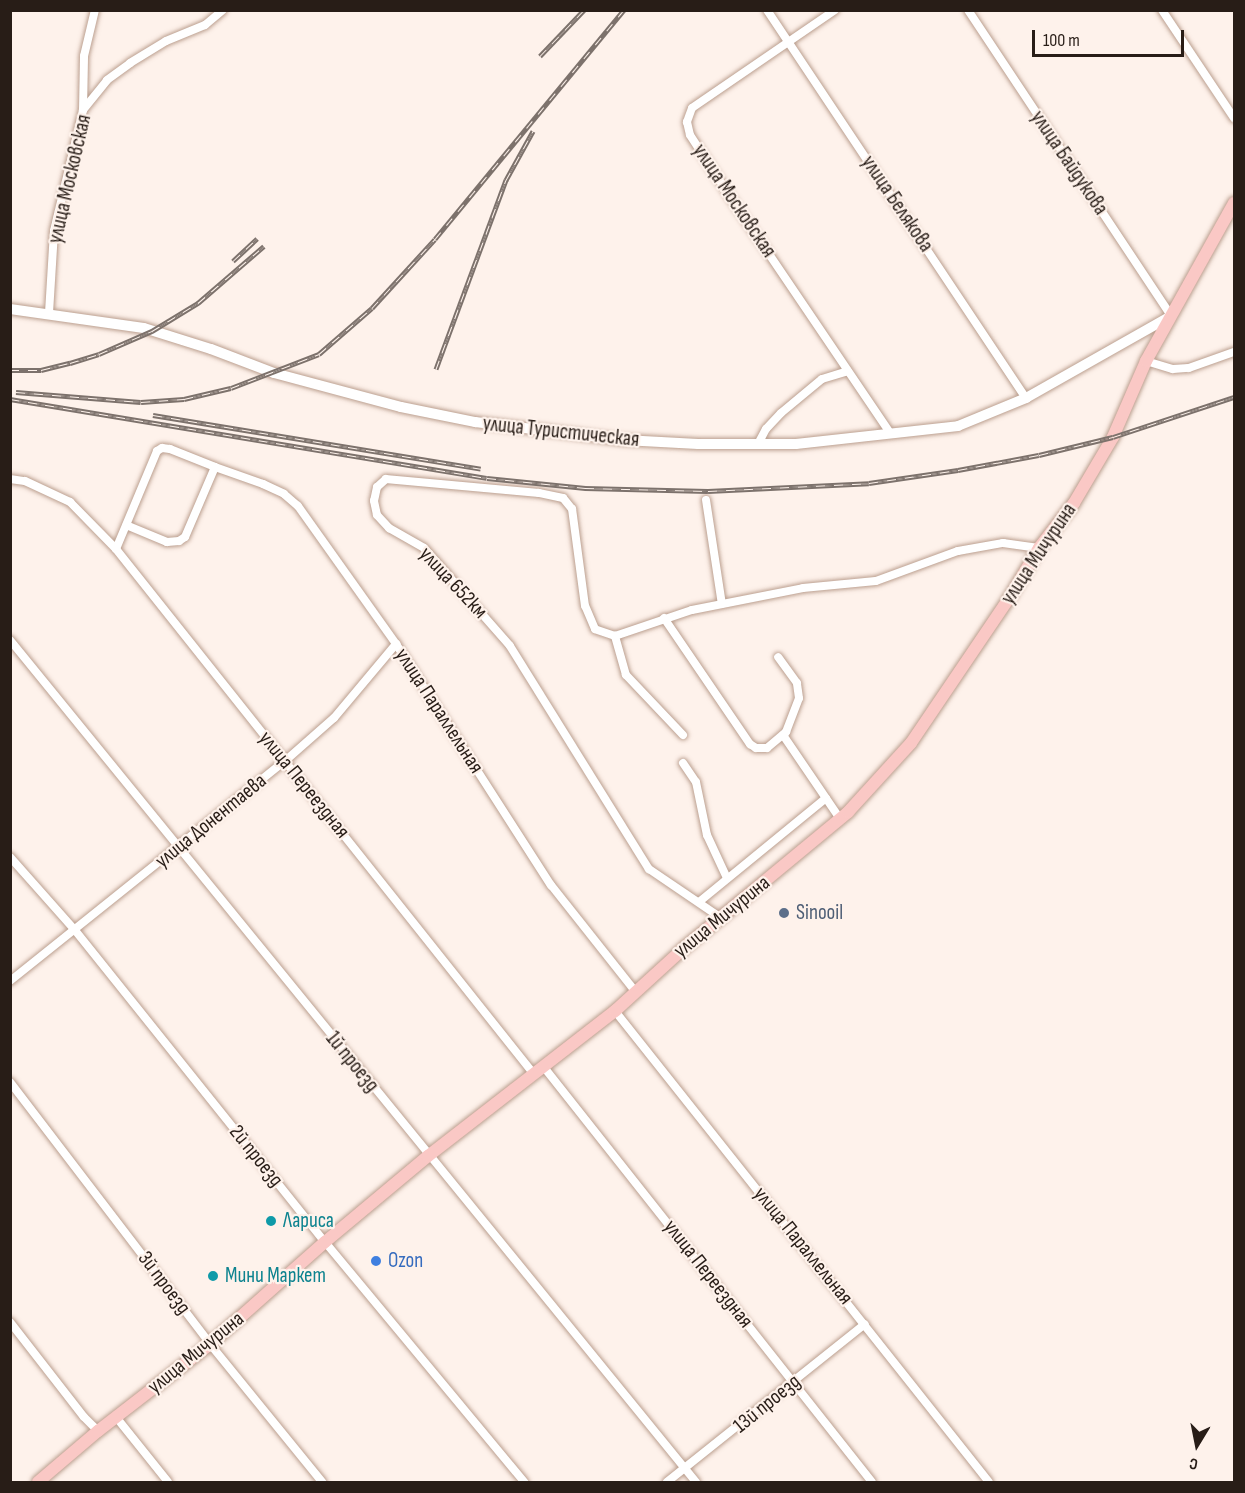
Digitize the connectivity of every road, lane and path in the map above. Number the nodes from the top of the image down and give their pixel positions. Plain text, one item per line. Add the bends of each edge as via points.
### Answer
1 (94, 10) edge
2 (223, 10) edge
3 (767, 10) edge
4 (834, 10) edge
5 (968, 10) edge
6 (1162, 10) edge
7 (789, 41) junction
8 (83, 110) junction
9 (1234, 118) edge
10 (1234, 203) edge
11 (10, 309) edge
12 (49, 313) junction
13 (1171, 315) junction
14 (1234, 352) edge
15 (1146, 361) junction
16 (848, 371) junction
17 (1026, 398) junction
18 (891, 433) junction
19 (758, 444) junction
20 (215, 467) junction
21 (10, 479) edge
22 (706, 500) dead end
23 (126, 525) junction
24 (1039, 548) junction
25 (116, 549) junction
26 (722, 604) junction
27 (664, 618) junction
28 (615, 636) junction
29 (10, 640) edge
30 (396, 644) junction
31 (778, 657) dead end
32 (683, 735) dead end
33 (783, 735) junction
34 (285, 761) junction
35 (683, 763) dead end
36 (826, 798) junction
37 (840, 819) junction
38 (179, 848) junction
39 (10, 857) edge
40 (727, 878) junction
41 (699, 902) junction
42 (721, 918) junction
43 (74, 929) junction
44 (10, 981) edge
45 (635, 991) junction
46 (615, 1011) junction
47 (538, 1069) junction
48 (10, 1082) edge
49 (429, 1156) junction
50 (325, 1242) junction
51 (10, 1322) edge
52 (865, 1324) junction
53 (210, 1344) junction
54 (794, 1382) junction
55 (116, 1417) junction
56 (98, 1431) junction
57 (685, 1469) junction
58 (38, 1482) edge
59 (168, 1482) edge
60 (322, 1482) edge
61 (524, 1482) edge
62 (667, 1482) edge
63 (696, 1482) edge
64 (872, 1482) edge
65 (990, 1482) edge

1 - 8 street via 84,56
2 - 8 street, улица Московская via 205,25 166,41 130,63 108,80
3 - 7 street, улица Белякова
4 - 7 street, улица Московская
5 - 13 street, улица Байдукова
6 - 9 street
7 - 16 street, улица Московская via 692,108 687,122 690,135
7 - 17 street, улица Белякова
8 - 12 street, улица Московская via 54,231
10 - 13 main road, улица Мичурина
11 - 12 street, улица Туристическая
12 - 19 street, улица Туристическая via 144,328 274,373 475,422 624,440
13 - 15 main road, улица Мичурина
13 - 17 street, улица Туристическая
14 - 15 street via 1189,368 1173,369
15 - 24 main road, улица Мичурина via 1113,437 1074,502
16 - 18 street, улица Московская
16 - 19 street via 822,379 796,400 774,420
17 - 18 street, улица Туристическая via 958,426
18 - 19 street, улица Туристическая via 796,444
20 - 23 street via 185,537 179,541 167,542
20 - 23 street, улица Параллельная via 170,449 157,451
20 - 30 street, улица Параллельная via 263,484 298,506
21 - 25 street, улица Переездная via 25,481 70,502
22 - 26 street
23 - 25 street
24 - 26 street via 1003,543 958,551 876,581 803,588
24 - 37 main road, улица Мичурина via 911,743
25 - 34 street, улица Переездная
26 - 27 street
27 - 28 street
27 - 33 street via 750,744 767,748
28 - 32 street via 626,675
28 - 41 street, улица 652км via 596,629 585,606 572,509 563,498 386,479 377,487 377,515 389,528 424,548 510,646 649,869
29 - 38 street, 1й проезд
30 - 34 street, улица Донентаева via 334,718
30 - 45 street, улица Параллельная via 551,885
31 - 33 street via 797,683 799,698
33 - 36 street
34 - 38 street, улица Донентаева
34 - 47 street, улица Переездная
35 - 40 street via 696,782 707,835
36 - 37 street
36 - 40 street
37 - 42 main road, улица Мичурина
38 - 43 street, улица Донентаева
38 - 49 street, 1й проезд
39 - 43 street, 2й проезд
40 - 41 street
41 - 42 street, улица 652км
42 - 45 main road, улица Мичурина
43 - 44 street, улица Донентаева
43 - 50 street, 2й проезд
45 - 46 main road, улица Мичурина
46 - 47 main road, улица Мичурина
46 - 52 street, улица Параллельная
47 - 49 main road, улица Мичурина
47 - 54 street, улица Переездная
48 - 53 street, 3й проезд
49 - 50 main road, улица Мичурина
49 - 57 street, 1й проезд
50 - 53 main road, улица Мичурина
50 - 61 street, 2й проезд
51 - 56 street
52 - 54 street, 13й проезд
52 - 65 street, улица Параллельная
53 - 55 main road, улица Мичурина
53 - 60 street, 3й проезд
54 - 57 street, 13й проезд
54 - 64 street, улица Переездная
55 - 56 main road, улица Мичурина
55 - 59 street
56 - 58 main road, улица Мичурина
57 - 62 street, 13й проезд
57 - 63 street, 1й проезд

